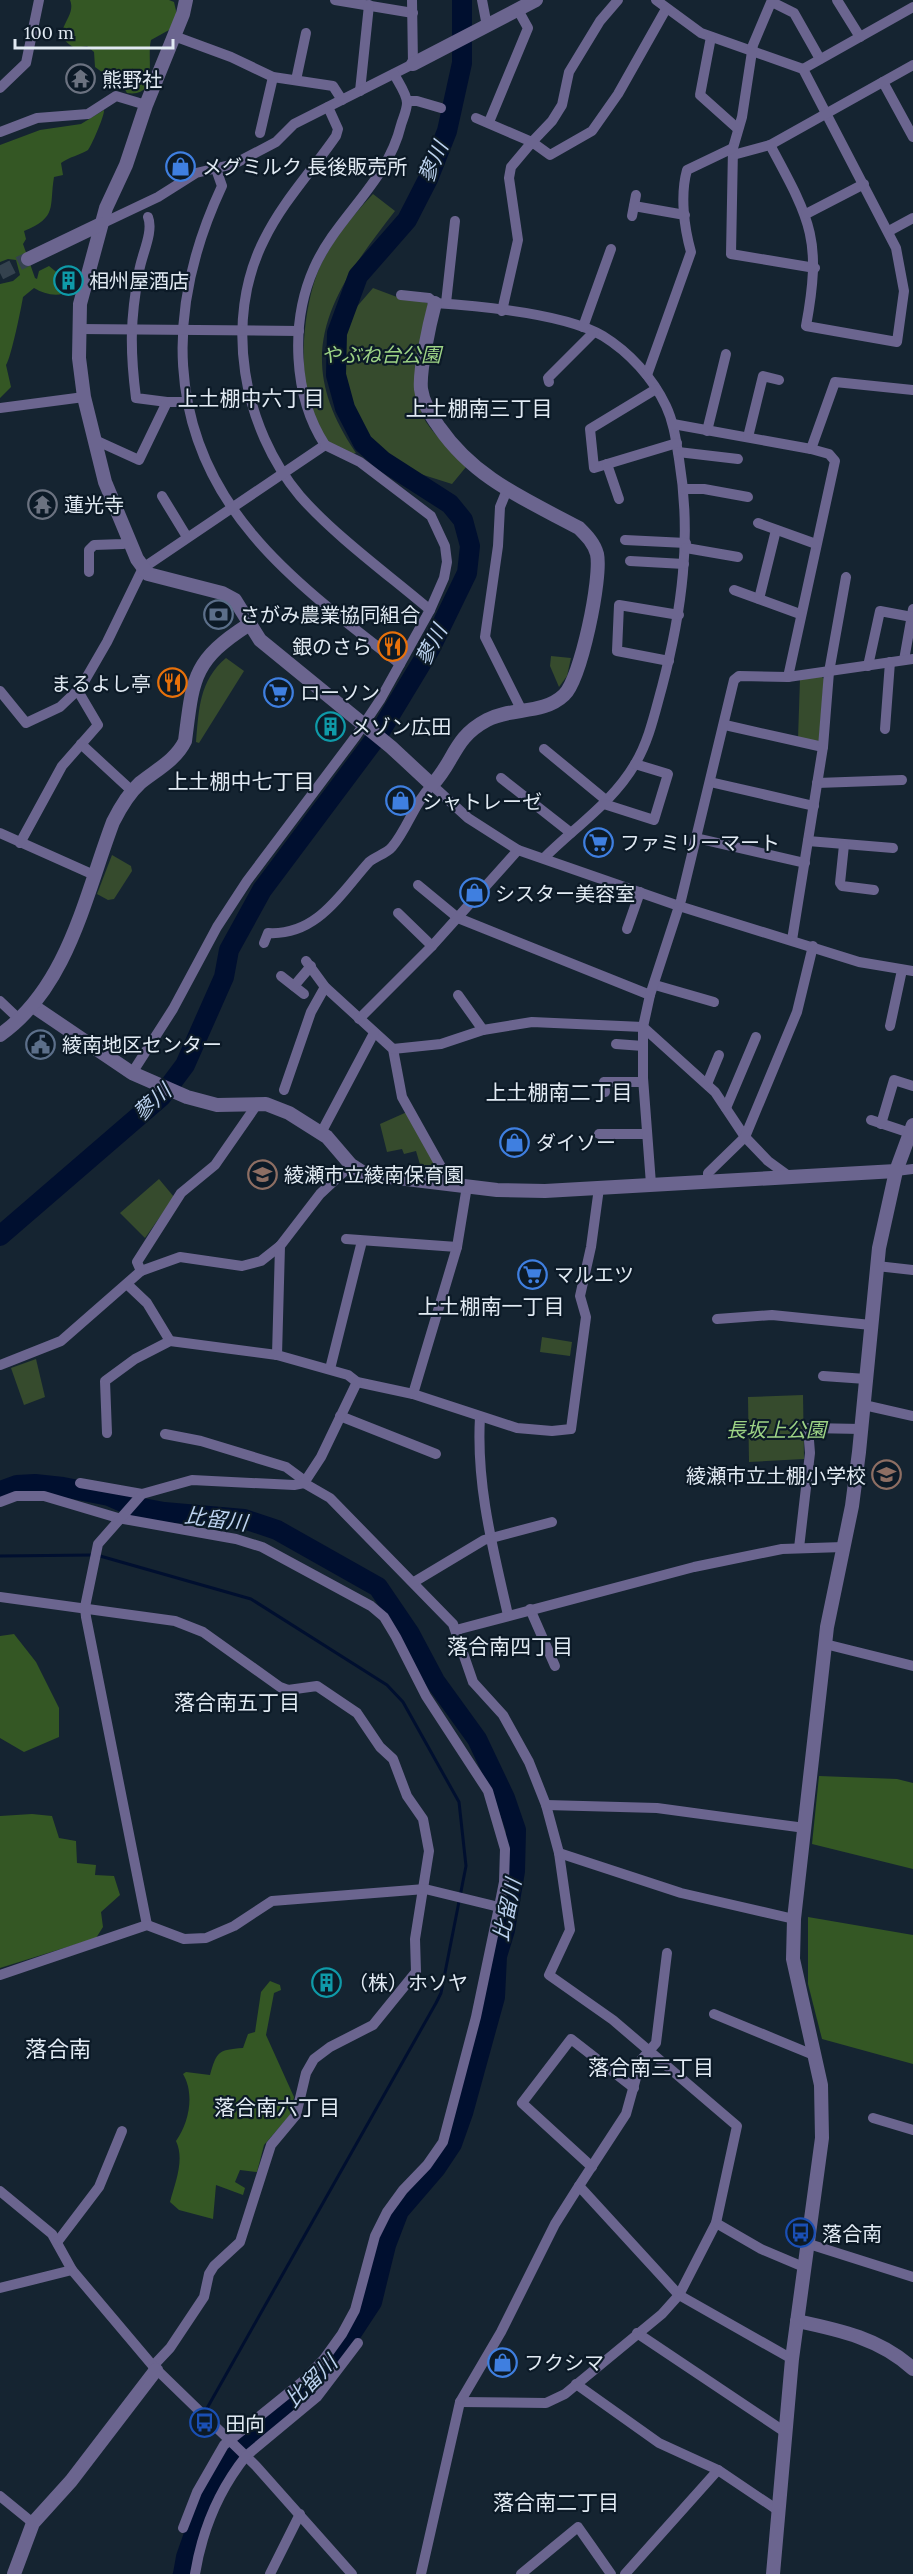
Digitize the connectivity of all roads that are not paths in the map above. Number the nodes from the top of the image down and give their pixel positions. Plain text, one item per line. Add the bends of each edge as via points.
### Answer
1 (39, 0) edge
2 (186, 0) edge
3 (335, 0) edge
4 (412, 0) edge
5 (482, 0) edge
6 (536, 0) edge
7 (618, 0) edge
8 (656, 0) edge
9 (837, 0) edge
10 (772, 1) edge
11 (369, 5) junction
12 (913, 7) edge
13 (666, 9) junction
14 (518, 10) junction
15 (413, 13) junction
16 (481, 29) junction
17 (306, 33) dead end
18 (174, 36) junction
19 (711, 37) junction
20 (860, 37) junction
21 (751, 52) junction
22 (820, 59) junction
23 (413, 64) junction
24 (913, 65) edge
25 (803, 69) junction
26 (394, 74) junction
27 (273, 77) junction
28 (296, 80) junction
29 (883, 82) junction
30 (0, 88) edge
31 (360, 91) junction
32 (342, 100) junction
33 (407, 101) junction
34 (146, 105) junction
35 (328, 107) junction
36 (441, 108) dead end
37 (827, 113) junction
38 (476, 118) dead end
39 (489, 122) junction
40 (738, 129) junction
41 (0, 132) edge
42 (260, 133) dead end
43 (913, 137) edge
44 (532, 142) junction
45 (770, 145) junction
46 (733, 152) junction
47 (216, 169) junction
48 (864, 184) junction
49 (634, 206) dead end
50 (806, 214) junction
51 (685, 215) junction
52 (148, 217) dead end
53 (913, 218) edge
54 (455, 221) dead end
55 (101, 224) junction
56 (889, 231) junction
57 (611, 249) dead end
58 (28, 259) tunnel mouth
59 (815, 268) junction
60 (909, 290) edge
61 (401, 295) dead end
62 (440, 303) junction
63 (502, 311) junction
64 (583, 327) junction
65 (79, 329) junction
66 (130, 329) junction
67 (182, 329) junction
68 (243, 330) junction
69 (299, 331) junction
70 (594, 332) junction
71 (726, 354) dead end
72 (647, 375) junction
73 (779, 380) dead end
74 (549, 382) dead end
75 (656, 389) junction
76 (913, 390) edge
77 (84, 397) junction
78 (167, 402) junction
79 (187, 402) junction
80 (0, 408) edge
81 (673, 424) junction
82 (707, 431) junction
83 (748, 437) junction
84 (95, 440) junction
85 (325, 445) junction
86 (677, 447) junction
87 (811, 449) junction
88 (738, 459) dead end
89 (608, 464) junction
90 (283, 472) junction
91 (684, 489) junction
92 (507, 490) junction
93 (162, 496) dead end
94 (748, 497) dead end
95 (619, 499) dead end
96 (232, 507) junction
97 (758, 523) dead end
98 (777, 530) junction
99 (188, 537) junction
100 (129, 540) junction
101 (625, 540) dead end
102 (816, 544) junction
103 (686, 546) junction
104 (738, 557) dead end
105 (630, 561) dead end
106 (684, 564) junction
107 (84, 565) dead end
108 (143, 568) junction
109 (846, 578) dead end
110 (734, 590) dead end
111 (759, 599) junction
112 (430, 610) junction
113 (912, 613) edge
114 (800, 614) junction
115 (679, 615) junction
116 (248, 626) junction
117 (908, 659) edge
118 (669, 661) junction
119 (890, 662) junction
120 (400, 664) junction
121 (868, 666) junction
122 (829, 672) junction
123 (788, 677) junction
124 (78, 691) junction
125 (0, 692) edge
126 (522, 711) junction
127 (724, 725) junction
128 (366, 727) junction
129 (885, 729) dead end
130 (81, 744) junction
131 (823, 747) junction
132 (544, 749) dead end
133 (635, 764) junction
134 (501, 778) dead end
135 (902, 780) dead end
136 (710, 782) junction
137 (817, 783) junction
138 (432, 785) junction
139 (132, 790) junction
140 (606, 802) junction
141 (814, 806) junction
142 (0, 833) edge
143 (571, 833) junction
144 (696, 838) junction
145 (808, 841) junction
146 (20, 843) junction
147 (844, 844) junction
148 (893, 848) dead end
149 (518, 850) junction
150 (544, 858) junction
151 (805, 863) junction
152 (94, 875) junction
153 (418, 885) dead end
154 (874, 890) dead end
155 (640, 892) junction
156 (679, 906) junction
157 (398, 913) dead end
158 (458, 918) junction
159 (627, 929) dead end
160 (792, 940) junction
161 (264, 943) dead end
162 (432, 946) junction
163 (813, 946) junction
164 (908, 970) edge
165 (281, 976) dead end
166 (294, 986) junction
167 (325, 987) junction
168 (652, 990) junction
169 (303, 994) dead end
170 (458, 995) dead end
171 (0, 1001) edge
172 (714, 1002) dead end
173 (33, 1006) junction
174 (359, 1019) junction
175 (20, 1020) junction
176 (890, 1026) dead end
177 (643, 1027) junction
178 (483, 1030) junction
179 (374, 1033) junction
180 (0, 1035) edge
181 (756, 1037) dead end
182 (616, 1044) dead end
183 (643, 1046) junction
184 (393, 1049) junction
185 (719, 1055) dead end
186 (132, 1073) junction
187 (643, 1082) junction
188 (604, 1083) dead end
189 (707, 1084) junction
190 (913, 1086) edge
191 (284, 1090) dead end
192 (258, 1103) junction
193 (726, 1108) junction
194 (911, 1129) edge
195 (321, 1133) junction
196 (599, 1134) dead end
197 (647, 1134) junction
198 (746, 1137) junction
199 (351, 1166) junction
200 (913, 1169) edge
201 (896, 1171) junction
202 (790, 1177) junction
203 (708, 1181) junction
204 (450, 1183) junction
205 (651, 1184) junction
206 (466, 1186) junction
207 (599, 1188) junction
208 (346, 1239) dead end
209 (362, 1241) junction
210 (280, 1246) junction
211 (457, 1247) junction
212 (877, 1266) junction
213 (913, 1270) edge
214 (141, 1271) junction
215 (128, 1285) junction
216 (717, 1319) dead end
217 (871, 1324) junction
218 (170, 1341) junction
219 (278, 1355) junction
220 (0, 1365) edge
221 (330, 1369) junction
222 (822, 1376) dead end
223 (866, 1378) junction
224 (357, 1382) junction
225 (413, 1394) junction
226 (864, 1405) junction
227 (340, 1416) junction
228 (913, 1416) edge
229 (480, 1417) junction
230 (862, 1429) junction
231 (107, 1433) dead end
232 (165, 1434) dead end
233 (436, 1454) dead end
234 (304, 1482) junction
235 (80, 1483) dead end
236 (139, 1497) junction
237 (0, 1502) edge
238 (119, 1517) junction
239 (552, 1522) dead end
240 (491, 1538) junction
241 (843, 1547) junction
242 (799, 1548) junction
243 (414, 1582) junction
244 (0, 1597) edge
245 (85, 1607) junction
246 (530, 1609) junction
247 (508, 1615) junction
248 (456, 1630) junction
249 (825, 1644) junction
250 (913, 1665) edge
251 (555, 1666) dead end
252 (546, 1805) junction
253 (805, 1828) junction
254 (559, 1853) junction
255 (425, 1889) junction
256 (499, 1907) junction
257 (794, 1919) junction
258 (147, 1925) junction
259 (667, 1953) dead end
260 (0, 1975) edge
261 (714, 2014) dead end
262 (648, 2049) junction
263 (816, 2056) junction
264 (634, 2088) junction
265 (873, 2118) dead end
266 (913, 2130) edge
267 (122, 2131) dead end
268 (592, 2167) junction
269 (579, 2186) junction
270 (0, 2191) edge
271 (716, 2223) junction
272 (58, 2241) junction
273 (809, 2244) junction
274 (806, 2268) junction
275 (72, 2270) junction
276 (913, 2277) edge
277 (0, 2288) edge
278 (679, 2295) junction
279 (797, 2321) junction
280 (637, 2333) junction
281 (358, 2343) dead end
282 (792, 2360) junction
283 (154, 2368) junction
284 (913, 2370) edge
285 (303, 2383) junction
286 (576, 2384) junction
287 (315, 2395) dead end
288 (460, 2402) junction
289 (785, 2432) junction
290 (230, 2441) junction
291 (245, 2455) junction
292 (718, 2470) junction
293 (0, 2496) edge
294 (779, 2511) junction
295 (300, 2514) junction
296 (33, 2523) junction
297 (183, 2528) dead end
298 (14, 2574) edge
299 (195, 2574) edge
300 (270, 2574) edge
301 (352, 2574) edge
302 (421, 2574) edge
303 (521, 2574) edge
304 (611, 2574) edge
305 (625, 2574) edge
306 (774, 2574) edge

1 - 30 street via 26,63
2 - 18 street
3 - 11 street
4 - 15 street
5 - 16 street
6 - 14 street
7 - 44 street via 600,21 569,72 562,105
8 - 13 street
9 - 20 street
10 - 21 street
10 - 22 street via 794,13
11 - 15 street
11 - 31 street
12 - 20 street
13 - 19 street
13 - 44 street via 618,94 592,131 550,155
14 - 16 street
14 - 39 street via 528,28
15 - 23 street
16 - 23 street
17 - 28 street
18 - 27 street
18 - 34 street
19 - 21 street
19 - 40 street via 700,95
20 - 22 street
21 - 25 street
21 - 40 street
22 - 25 street
23 - 26 street
24 - 29 street
25 - 37 street
26 - 31 street
26 - 33 street
27 - 28 street
27 - 42 street
28 - 32 street via 333,86
29 - 37 street
29 - 43 street
31 - 32 street
32 - 35 street
33 - 36 street
33 - 69 street via 389,162 314,268
34 - 41 street via 116,96 88,114 37,118
34 - 55 street
35 - 47 street via 294,124 276,142
35 - 68 street via 338,129 336,136 292,192 263,241 250,280
37 - 45 street
37 - 48 street
38 - 39 street
39 - 44 street
40 - 46 street
44 - 63 street via 511,167 509,178 518,240
45 - 46 street
45 - 50 street
46 - 51 street via 687,170
46 - 59 street via 731,254
47 - 55 street via 196,173
47 - 67 street via 222,186 196,252 185,295
48 - 50 street
48 - 56 street
49 - 51 street
50 - 59 street
51 - 72 street via 691,252
52 - 66 street via 151,223
53 - 56 street
54 - 62 street
55 - 58 street
55 - 65 street via 80,304
56 - 60 street
57 - 64 street
59 - 60 street via 806,326 897,342
61 - 62 street
62 - 63 street
62 - 92 street via 421,380 425,403 458,453
63 - 64 street
64 - 70 street
65 - 66 street
65 - 77 street
66 - 67 street
66 - 78 street via 136,398
67 - 68 street
67 - 79 street
68 - 69 street
68 - 90 street via 245,372 256,415
69 - 85 street via 305,405
70 - 72 street via 614,344
70 - 74 street via 548,378
71 - 82 street
72 - 75 street
73 - 83 street via 763,376
75 - 81 street
75 - 89 street via 590,429 594,468
76 - 87 street via 836,382
77 - 80 street
77 - 84 street
78 - 79 street
78 - 84 street via 139,460
79 - 96 street via 200,449
81 - 82 street
81 - 86 street
82 - 83 street
83 - 87 street
84 - 100 street via 105,482
85 - 90 street
85 - 112 street via 360,462 431,516 445,546 447,562
86 - 88 street
86 - 89 street
86 - 91 street
87 - 102 street via 829,454 835,461
89 - 95 street
90 - 96 street
90 - 112 street via 314,511
91 - 94 street
91 - 103 street
92 - 126 street via 500,507 485,637
92 - 126 street via 579,528 591,540 598,557 594,597 577,675 565,694 552,703
93 - 99 street
96 - 99 street
96 - 120 street via 269,552
97 - 98 street
98 - 102 street
98 - 111 street
99 - 108 street
100 - 107 street via 123,544 94,545
100 - 108 street
101 - 103 street
102 - 114 street
103 - 104 street
103 - 106 street
105 - 106 street
106 - 115 street
108 - 116 street via 158,578 230,597 240,606
108 - 124 street
109 - 122 street
110 - 111 street
111 - 114 street
112 - 120 street
113 - 117 street
113 - 121 street via 880,610
114 - 123 street
115 - 118 street
115 - 118 street via 619,605 617,651
116 - 128 street
116 - 139 street via 215,650 198,670 181,750
117 - 119 street
118 - 133 street
119 - 121 street
119 - 129 street
120 - 128 street
121 - 122 street
122 - 123 street
122 - 131 street
123 - 127 street via 739,676 734,680
124 - 125 street via 60,707 26,723
124 - 130 street via 98,725
126 - 138 street via 489,719 462,737
127 - 131 street
127 - 136 street
128 - 138 street
128 - 186 street via 247,881
130 - 139 street
130 - 146 street via 62,766
131 - 137 street
132 - 140 street
133 - 140 street
133 - 140 street via 668,774 654,820
134 - 143 street
135 - 137 street
136 - 141 street
136 - 144 street
137 - 141 street
138 - 149 street via 468,818
138 - 161 street via 392,848 372,860 329,910 285,932 268,933
139 - 152 street via 113,822
140 - 143 street
141 - 145 street
142 - 146 street
143 - 150 street
144 - 151 street
144 - 156 street
145 - 147 street
145 - 151 street
146 - 152 street
147 - 148 street
147 - 154 street via 840,883
149 - 150 street
149 - 158 street
150 - 155 street
151 - 160 street
152 - 173 street via 56,972
153 - 158 street
155 - 156 street
155 - 159 street
156 - 160 street
156 - 168 street
157 - 162 street
158 - 162 street
158 - 168 street
160 - 163 street
162 - 174 street
163 - 164 street via 859,962
163 - 198 street via 797,1012
164 - 176 street
165 - 166 street
166 - 167 street via 308,964
166 - 169 street
167 - 174 street
167 - 191 street via 311,1012
168 - 172 street
168 - 177 street
170 - 178 street
171 - 175 street
173 - 175 street
173 - 186 street
174 - 179 street
175 - 180 street
177 - 178 street via 532,1022
177 - 183 street
177 - 189 street
178 - 184 street via 441,1044
179 - 184 street
179 - 195 street
181 - 193 street
182 - 183 street
183 - 187 street
184 - 204 street via 402,1097
185 - 189 street
186 - 192 street via 216,1105
187 - 188 street
187 - 197 street
189 - 193 street
190 - 194 street via 894,1080 876,1122
192 - 195 street via 289,1113
192 - 214 street via 215,1165 181,1193 137,1262
193 - 198 street
194 - 201 street
195 - 199 street
196 - 197 street
197 - 205 street
198 - 202 street
198 - 203 street via 708,1173
199 - 204 street via 374,1176
199 - 210 street via 320,1194
200 - 201 street
201 - 202 street
201 - 212 street
202 - 203 street
203 - 205 street
204 - 206 street
205 - 207 street
206 - 207 street via 511,1191
206 - 211 street
207 - 229 street via 580,1296 586,1317 571,1429 517,1428
208 - 209 street
209 - 211 street
209 - 221 street
210 - 214 street via 252,1265 180,1257
210 - 219 street
211 - 225 street
212 - 213 street
212 - 217 street
214 - 215 street
215 - 218 street via 147,1303
215 - 220 street via 61,1341
216 - 217 street via 772,1315
217 - 223 street
218 - 219 street
218 - 231 street via 135,1359 105,1381
219 - 221 street
221 - 224 street
222 - 223 street
223 - 226 street
224 - 225 street
224 - 227 street
225 - 229 street
226 - 228 street
226 - 230 street
227 - 233 street
227 - 234 street
229 - 240 street via 479,1464
230 - 241 street
230 - 242 street via 808,1428 810,1453
232 - 234 street via 286,1467
234 - 236 street via 294,1485 192,1480
234 - 243 street via 330,1498
235 - 236 street
236 - 238 street
237 - 238 street via 16,1496 44,1496
238 - 245 street via 98,1544
238 - 256 street via 236,1539 262,1548 371,1606 384,1617 426,1696 488,1791 505,1849
239 - 240 street
240 - 243 street
240 - 247 street
241 - 242 street
241 - 249 street
242 - 246 street via 694,1567
243 - 248 street
244 - 245 street
245 - 255 street via 175,1621 203,1632 280,1687 288,1690 317,1686 357,1713 393,1759 407,1796 423,1819 429,1851
245 - 258 street
246 - 247 street
246 - 251 street
247 - 248 street
248 - 252 street via 472,1682 503,1715 529,1762
249 - 250 street
249 - 253 street
252 - 253 street via 657,1808
252 - 254 street
253 - 257 street
254 - 257 street via 681,1893
254 - 262 street via 570,1930 549,1975
255 - 256 street
255 - 258 street via 272,1901 234,1926 206,1938 184,1939
255 - 283 street via 416,1939 416,1972 373,2025 314,2059 306,2073 296,2115 271,2145 240,2242 214,2265 204,2297
256 - 285 street via 476,2017 443,2142 387,2212 375,2236 355,2310 324,2359
257 - 263 street via 793,1959
258 - 260 street
259 - 262 street via 656,2043
261 - 263 street
262 - 264 street
262 - 271 street via 737,2126
263 - 273 street via 822,2094 822,2138
264 - 268 street via 626,2114
264 - 268 street via 571,2039 522,2103
265 - 266 street
267 - 272 street via 99,2187
268 - 269 street
269 - 278 street
269 - 288 street
270 - 272 street
271 - 274 street via 761,2249
271 - 278 street
272 - 275 street
273 - 274 street
273 - 276 street
274 - 279 street
275 - 277 street
275 - 283 street
278 - 280 street
278 - 282 street
279 - 282 street
279 - 284 street via 878,2343
280 - 286 street
280 - 289 street
281 - 291 street via 317,2397
282 - 289 street
283 - 290 street
283 - 296 street via 71,2481
285 - 287 street
285 - 290 street
286 - 288 street via 546,2403
286 - 292 street via 659,2443
288 - 302 street
289 - 294 street
290 - 291 street
290 - 297 street via 197,2492
291 - 295 street
291 - 299 street via 213,2511
292 - 294 street
292 - 305 street
293 - 296 street
294 - 306 street
295 - 300 street
295 - 301 street
296 - 298 street
303 - 304 street via 578,2527

